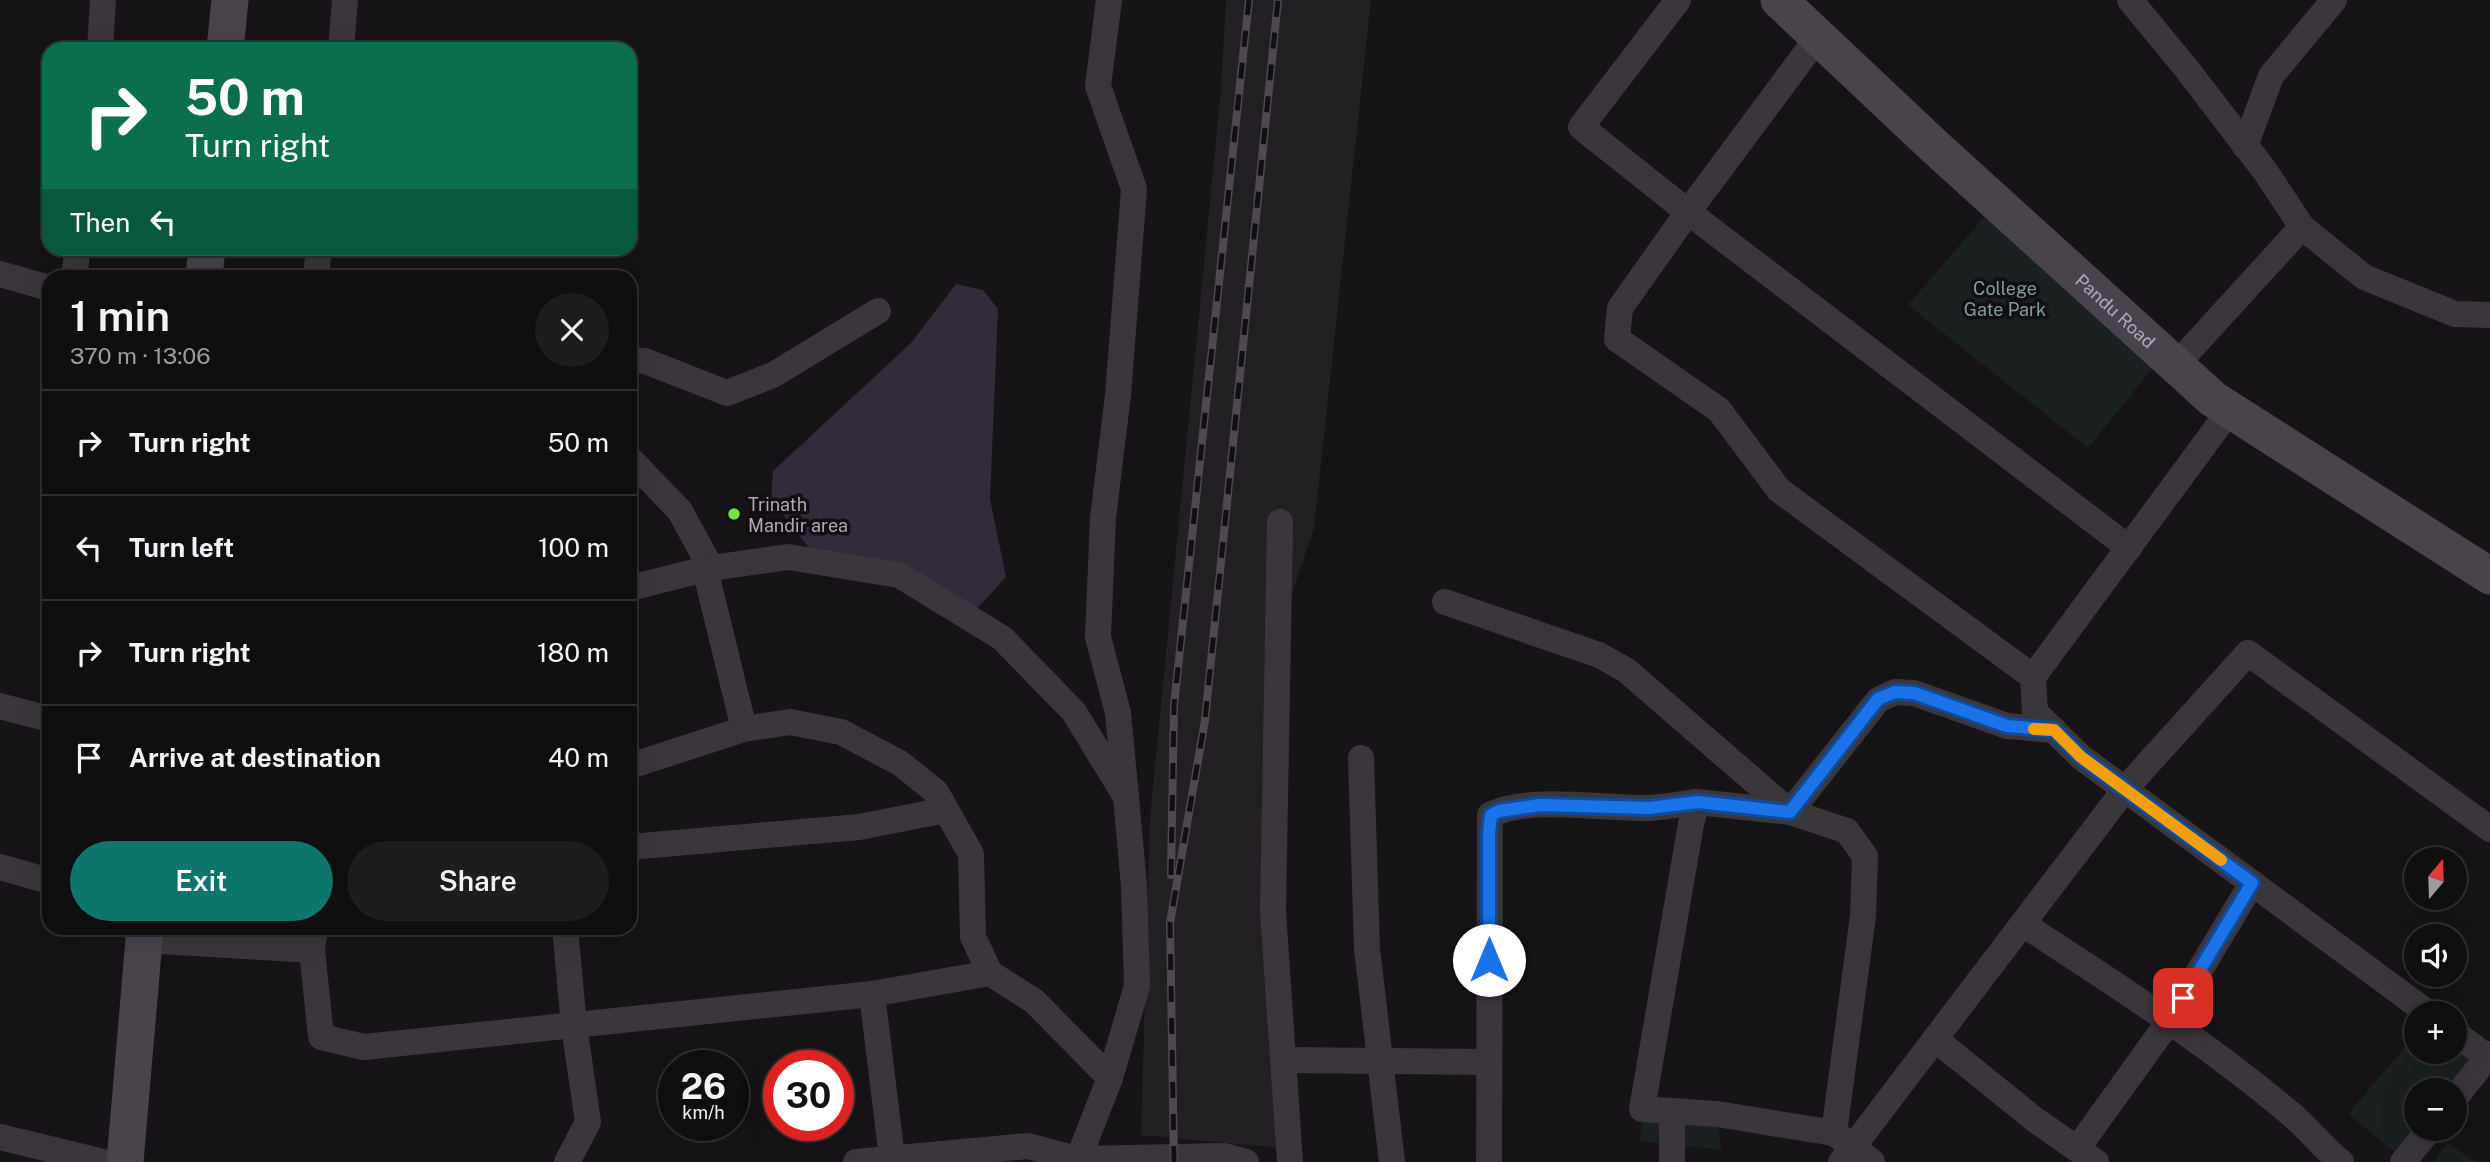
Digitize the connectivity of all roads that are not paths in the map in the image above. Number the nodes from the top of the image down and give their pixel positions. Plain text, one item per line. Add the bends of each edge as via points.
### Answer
1 (103, 0) edge
2 (230, 0) edge
3 (345, 0) edge
4 (1110, 0) edge
5 (1678, 0) edge
6 (1779, 0) edge
7 (2130, 0) edge
8 (2334, 0) edge
9 (1818, 37) junction
10 (100, 42) edge
11 (226, 42) edge
12 (342, 42) edge
13 (2245, 146) junction
14 (1688, 212) junction
15 (2302, 227) junction
16 (0, 274) edge
17 (42, 286) edge
18 (878, 311) dead end
19 (2490, 315) edge
20 (637, 360) edge
21 (2176, 365) junction
22 (2230, 410) junction
23 (637, 466) edge
24 (1280, 522) dead end
25 (2129, 548) junction
26 (708, 569) junction
27 (2490, 576) edge
28 (637, 586) edge
29 (1445, 602) dead end
30 (2033, 677) junction
31 (0, 706) edge
32 (42, 717) edge
33 (744, 729) junction
34 (2054, 730) junction
35 (1361, 758) dead end
36 (637, 764) edge
37 (2125, 789) junction
38 (1126, 797) junction
39 (1698, 802) junction
40 (946, 810) junction
41 (1790, 812) junction
42 (2490, 829) edge
43 (637, 846) edge
44 (0, 867) edge
45 (42, 879) edge
46 (2252, 883) junction
47 (2023, 924) junction
48 (145, 935) edge
49 (179, 935) edge
50 (566, 935) edge
51 (313, 939) edge
52 (990, 973) junction
53 (872, 994) junction
54 (2412, 1001) edge
55 (2170, 1020) junction
56 (574, 1026) junction
57 (1935, 1039) junction
58 (2467, 1041) edge
59 (2489, 1057) edge
60 (1283, 1060) junction
61 (1379, 1060) junction
62 (1489, 1062) junction
63 (1110, 1078) junction
64 (2467, 1084) edge
65 (1672, 1112) junction
66 (0, 1137) edge
67 (2420, 1141) edge
68 (1850, 1151) edge
69 (2086, 1155) edge
70 (892, 1158) junction
71 (1077, 1160) edge
72 (103, 1162) edge
73 (125, 1162) edge
74 (567, 1162) edge
75 (856, 1162) edge
76 (1246, 1162) edge
77 (1290, 1162) edge
78 (1392, 1162) edge
79 (1489, 1162) edge
80 (1672, 1162) edge
81 (2341, 1162) edge
82 (2403, 1162) edge

1 - 10 street
2 - 11 street
3 - 12 street
4 - 38 street via 1098,86 1133,189 1118,396 1103,518 1098,637 1118,713
5 - 14 street via 1581,127
6 - 9 street, Pandu Road
7 - 13 street
8 - 13 street via 2271,76
9 - 14 street
9 - 21 street, Pandu Road
13 - 15 street
14 - 25 street
14 - 30 street via 1620,308 1617,339 1719,410 1779,490
15 - 19 street via 2364,277 2455,314
15 - 21 street
16 - 17 street
18 - 20 street via 773,375 727,393
21 - 22 street, Pandu Road
22 - 25 street
22 - 27 street, Pandu Road
23 - 26 street via 681,511
24 - 60 street via 1273,911
25 - 30 street
26 - 28 street
26 - 33 street
26 - 38 street via 788,557 899,575 1002,638 1074,712
29 - 41 street via 1599,655 1626,670
30 - 34 street via 2035,712
31 - 32 street
33 - 36 street
33 - 40 street via 790,722 841,732 900,763 936,792
34 - 37 street via 2081,757
34 - 41 street via 2007,726 1914,693 1895,692 1878,699
35 - 61 street via 1367,949
37 - 42 street via 2248,653
37 - 46 street
37 - 47 street
38 - 63 street via 1137,986
39 - 41 street
39 - 62 street via 1649,808 1540,805 1490,815
39 - 65 street via 1642,1109
40 - 43 street via 859,827
40 - 52 street via 971,855 973,937
41 - 68 street via 1847,831 1865,856
44 - 45 street
46 - 54 street
46 - 55 street
47 - 55 street
47 - 57 street
48 - 73 street
49 - 51 street
50 - 56 street
51 - 56 street via 321,1037 364,1047
52 - 53 street
52 - 63 street via 1034,1001
53 - 56 street
53 - 70 street
55 - 69 street
55 - 81 street via 2293,1115
56 - 74 street via 588,1122
57 - 68 street
57 - 69 street
58 - 59 street
59 - 64 street
60 - 61 street
60 - 77 street
61 - 62 street
61 - 78 street
62 - 79 street
63 - 71 street
65 - 68 street via 1717,1115
65 - 80 street
66 - 72 street
67 - 82 street
70 - 71 street via 1028,1146
70 - 75 street
71 - 76 street via 1225,1157

